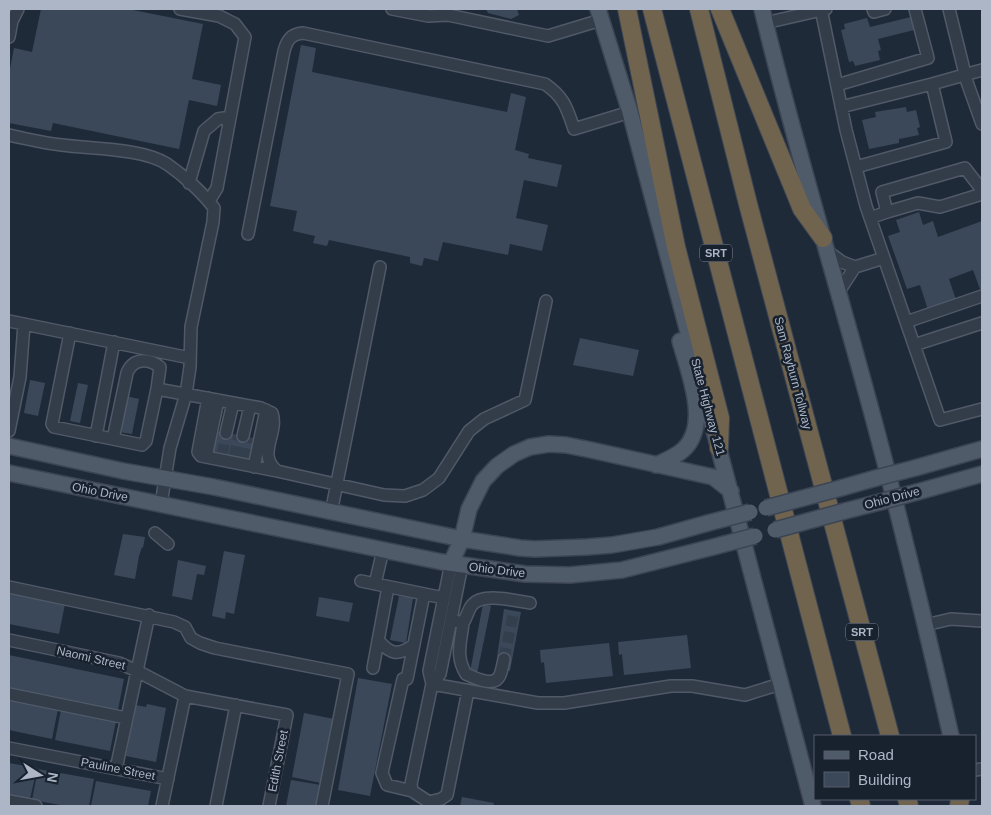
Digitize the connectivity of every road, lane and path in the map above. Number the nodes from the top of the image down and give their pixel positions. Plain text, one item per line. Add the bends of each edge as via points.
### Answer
1 (18, 9) edge
2 (180, 9) edge
3 (392, 9) edge
4 (627, 9) edge
5 (652, 9) edge
6 (699, 9) edge
7 (720, 9) edge
8 (823, 9) edge
9 (873, 9) edge
10 (885, 9) edge
11 (915, 9) edge
12 (949, 9) edge
13 (600, 14) edge
14 (764, 16) edge
15 (11, 20) edge
16 (9, 38) edge
17 (982, 70) edge
18 (965, 74) junction
19 (932, 84) junction
20 (836, 85) junction
21 (841, 107) junction
22 (630, 112) junction
23 (230, 117) junction
24 (982, 124) edge
25 (9, 135) edge
26 (856, 167) junction
27 (190, 183) junction
28 (982, 190) edge
29 (982, 194) edge
30 (209, 201) junction
31 (887, 212) junction
32 (870, 218) junction
33 (248, 234) dead end
34 (825, 245) junction
35 (669, 257) junction
36 (884, 258) junction
37 (380, 267) dead end
38 (855, 267) junction
39 (838, 293) junction
40 (982, 296) edge
41 (546, 301) dead end
42 (9, 321) edge
43 (906, 322) junction
44 (982, 323) edge
45 (24, 324) junction
46 (70, 333) junction
47 (114, 342) junction
48 (914, 345) junction
49 (190, 358) junction
50 (158, 389) junction
51 (186, 394) junction
52 (223, 403) junction
53 (256, 409) junction
54 (982, 409) edge
55 (10, 418) edge
56 (9, 430) edge
57 (96, 436) junction
58 (113, 439) junction
59 (9, 446) edge
60 (719, 448) junction
61 (982, 448) edge
62 (230, 459) junction
63 (656, 465) junction
64 (277, 471) junction
65 (9, 473) edge
66 (982, 474) edge
67 (165, 478) junction
68 (336, 484) junction
69 (731, 491) junction
70 (161, 504) junction
71 (330, 513) junction
72 (155, 533) dead end
73 (462, 539) junction
74 (168, 544) dead end
75 (382, 550) junction
76 (456, 564) junction
77 (361, 582) dead end
78 (375, 584) junction
79 (9, 587) edge
80 (388, 587) junction
81 (424, 594) junction
82 (444, 598) junction
83 (530, 603) dead end
84 (149, 615) junction
85 (451, 621) junction
86 (982, 621) edge
87 (463, 622) junction
88 (925, 625) junction
89 (9, 640) edge
90 (378, 640) junction
91 (414, 645) junction
92 (504, 659) tunnel mouth
93 (373, 668) dead end
94 (138, 671) junction
95 (432, 684) junction
96 (780, 684) junction
97 (468, 691) junction
98 (9, 694) edge
99 (185, 696) junction
100 (236, 705) junction
101 (286, 715) joint
102 (126, 718) junction
103 (842, 735) edge
104 (890, 735) edge
105 (951, 735) edge
106 (9, 748) edge
107 (116, 769) junction
108 (168, 779) junction
109 (412, 791) junction
110 (9, 801) edge
111 (428, 804) edge
112 (36, 806) edge
113 (162, 806) edge
114 (216, 806) edge
115 (269, 806) edge
116 (322, 806) edge
117 (813, 806) edge

1 - 15 street
2 - 23 street via 219,16 235,24 245,37
3 - 13 street via 428,16 448,15 548,36
4 - 60 highway via 676,247 720,418
5 - 103 highway, SRT
6 - 104 highway, Sam Rayburn Tollway / SRT
7 - 34 highway via 802,209
8 - 14 street
8 - 20 street
9 - 10 street via 874,12
11 - 20 street via 928,58
12 - 18 street
13 - 22 main road, State Highway 121
14 - 34 main road
15 - 16 street
17 - 18 street
18 - 19 street
18 - 24 street
19 - 21 street
19 - 26 street via 946,142
20 - 21 street
21 - 26 street
22 - 33 street via 574,129 567,106 557,92 545,84 296,34 287,40 284,51
22 - 35 main road, State Highway 121
23 - 27 street via 218,119 204,131
23 - 30 street via 217,188
25 - 27 street via 61,146 102,148 145,156 166,163
26 - 32 street
27 - 30 street
28 - 31 street via 965,168 882,192
29 - 31 street via 940,207 918,203
30 - 49 street via 214,208 213,222 191,327
31 - 32 street
32 - 36 street
34 - 38 street via 842,262
34 - 39 main road
35 - 60 main road, State Highway 121
35 - 63 main road via 670,303 697,407 697,423 685,448
36 - 38 street
36 - 43 street
37 - 68 street
38 - 39 street
39 - 88 main road via 868,395
40 - 43 street
41 - 68 street via 525,400 484,419 469,431 439,478 423,490 405,496 384,495
42 - 45 street
43 - 48 street
44 - 48 street
45 - 46 street
45 - 55 street via 20,377
46 - 47 street
46 - 57 street via 52,426
47 - 49 street
47 - 57 street
48 - 54 street via 940,420
49 - 51 street
50 - 51 street
50 - 58 street via 146,441 142,445
50 - 58 street via 160,367 147,361 138,361 130,366
51 - 52 street
51 - 67 street
52 - 53 street
52 - 53 street via 235,435
52 - 62 street
53 - 62 street
53 - 64 street via 272,413 274,420 267,460
55 - 56 street
57 - 58 street
59 - 67 main road, Ohio Drive
60 - 69 main road, State Highway 121
61 - 73 main road, Ohio Drive, bridge via 643,540 587,547 528,549
62 - 64 street
63 - 69 main road via 713,477
63 - 73 main road via 566,445 530,447 497,466 483,481 469,509
64 - 68 street
65 - 70 main road, Ohio Drive
66 - 76 main road, Ohio Drive, bridge via 641,566 550,576
67 - 70 street
67 - 71 main road, Ohio Drive
68 - 71 street
69 - 96 main road, State Highway 121
70 - 75 main road, Ohio Drive
71 - 73 main road, Ohio Drive
72 - 74 street
73 - 76 main road
75 - 76 main road, Ohio Drive
75 - 78 street
76 - 82 street
76 - 85 street
77 - 78 street
78 - 80 street
79 - 84 street
80 - 81 street
80 - 90 street
81 - 82 street
81 - 91 street
82 - 95 street via 429,671
83 - 87 street via 515,606 488,598 478,599
84 - 94 street
84 - 116 street via 180,624 191,638 215,648 348,674
85 - 87 street
85 - 95 street via 440,674
86 - 88 street via 951,619
87 - 92 street via 459,661 466,674 495,681 500,677
88 - 105 main road
89 - 94 street, Naomi Street via 119,663
90 - 91 street via 397,653
90 - 93 street
91 - 109 street via 382,773 387,785
94 - 99 street, Naomi Street
94 - 102 street
95 - 97 street
95 - 109 street
96 - 97 street via 745,695 692,686 671,686 564,703 538,703
96 - 117 main road, State Highway 121
97 - 111 street via 448,795
98 - 102 street
99 - 100 street, Naomi Street
99 - 108 street
100 - 101 street, Naomi Street
100 - 114 street
101 - 115 street, Edith Street
102 - 107 street
106 - 107 street, Pauline Street
107 - 108 street, Pauline Street
108 - 113 street
109 - 111 street
110 - 112 street

